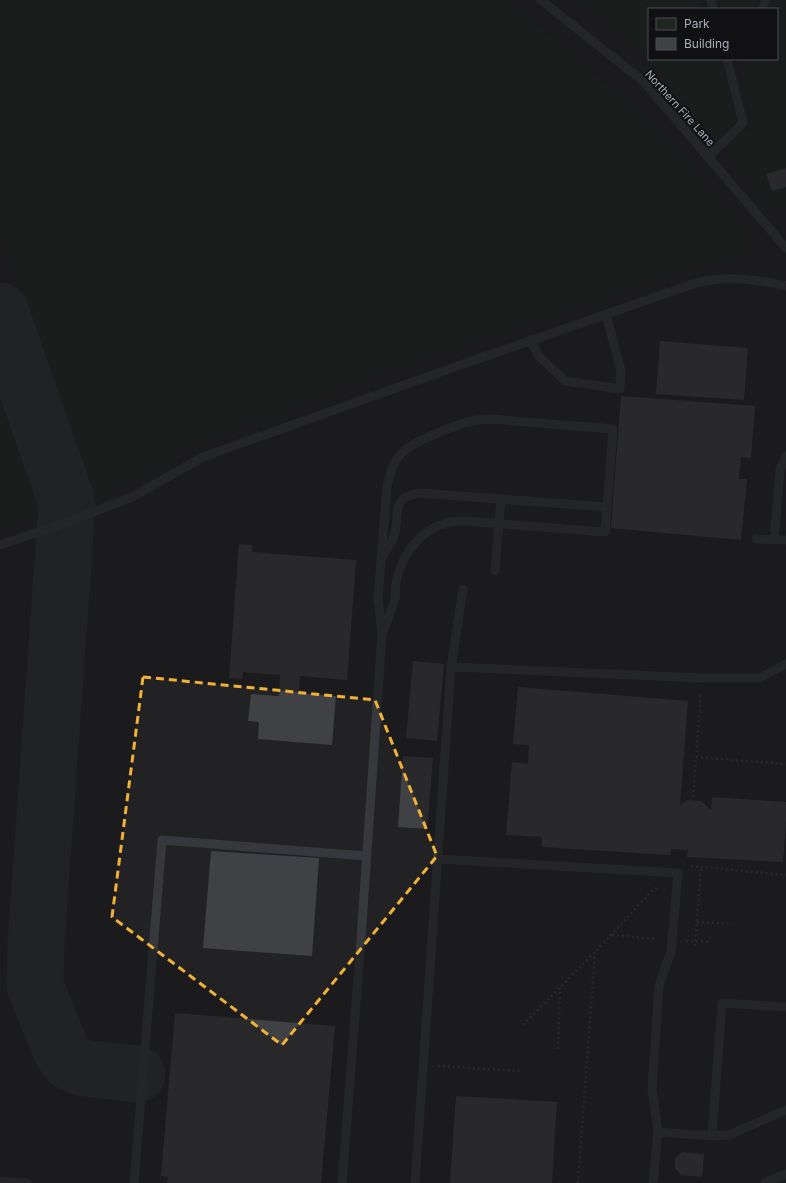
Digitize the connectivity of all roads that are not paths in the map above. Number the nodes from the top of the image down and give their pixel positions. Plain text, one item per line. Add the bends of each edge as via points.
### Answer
1 (541, 0) edge
2 (729, 60) edge
3 (708, 157) junction
4 (786, 248) edge
5 (786, 286) edge
6 (606, 314) junction
7 (530, 340) junction
8 (786, 456) edge
9 (501, 499) junction
10 (607, 507) junction
11 (499, 524) junction
12 (756, 539) dead end
13 (774, 540) junction
14 (786, 540) edge
15 (0, 545) edge
16 (381, 558) junction
17 (495, 571) dead end
18 (463, 589) dead end
19 (382, 634) junction
20 (786, 664) edge
21 (451, 667) junction
22 (366, 856) junction
23 (437, 858) junction
24 (786, 1007) edge
25 (786, 1110) edge
26 (658, 1132) junction
27 (712, 1136) junction
28 (786, 1174) edge
29 (0, 1181) edge
30 (27, 1183) edge
31 (134, 1183) edge
32 (342, 1183) edge
33 (415, 1183) edge
34 (653, 1183) edge
35 (765, 1183) edge

1 - 3 lane, Northern Fire Lane via 644,82
2 - 3 lane via 743,123
3 - 4 lane, Northern Fire Lane
5 - 6 lane via 749,279 710,280
6 - 7 lane
6 - 7 lane via 621,371 620,389 565,381 538,356
7 - 15 lane via 203,457 132,497
8 - 13 lane via 780,470
9 - 10 lane
9 - 11 lane
9 - 16 lane via 419,492 408,495 398,507 394,536
10 - 11 lane via 605,532
10 - 16 lane via 613,429 478,420 437,433 412,444 400,454 391,470 388,486
11 - 17 lane
11 - 19 lane via 447,522 434,528 411,546 402,561 395,600
12 - 13 lane
13 - 14 lane
16 - 19 lane via 378,598
18 - 21 lane
19 - 22 lane
20 - 21 lane via 759,678 702,678
21 - 23 lane
22 - 31 lane via 162,840
22 - 32 lane
23 - 26 lane via 678,873 671,951 659,986 652,1089
23 - 33 lane
24 - 27 lane via 722,1003
25 - 27 lane via 729,1135
26 - 27 lane
26 - 34 lane
28 - 35 lane
29 - 30 lane

